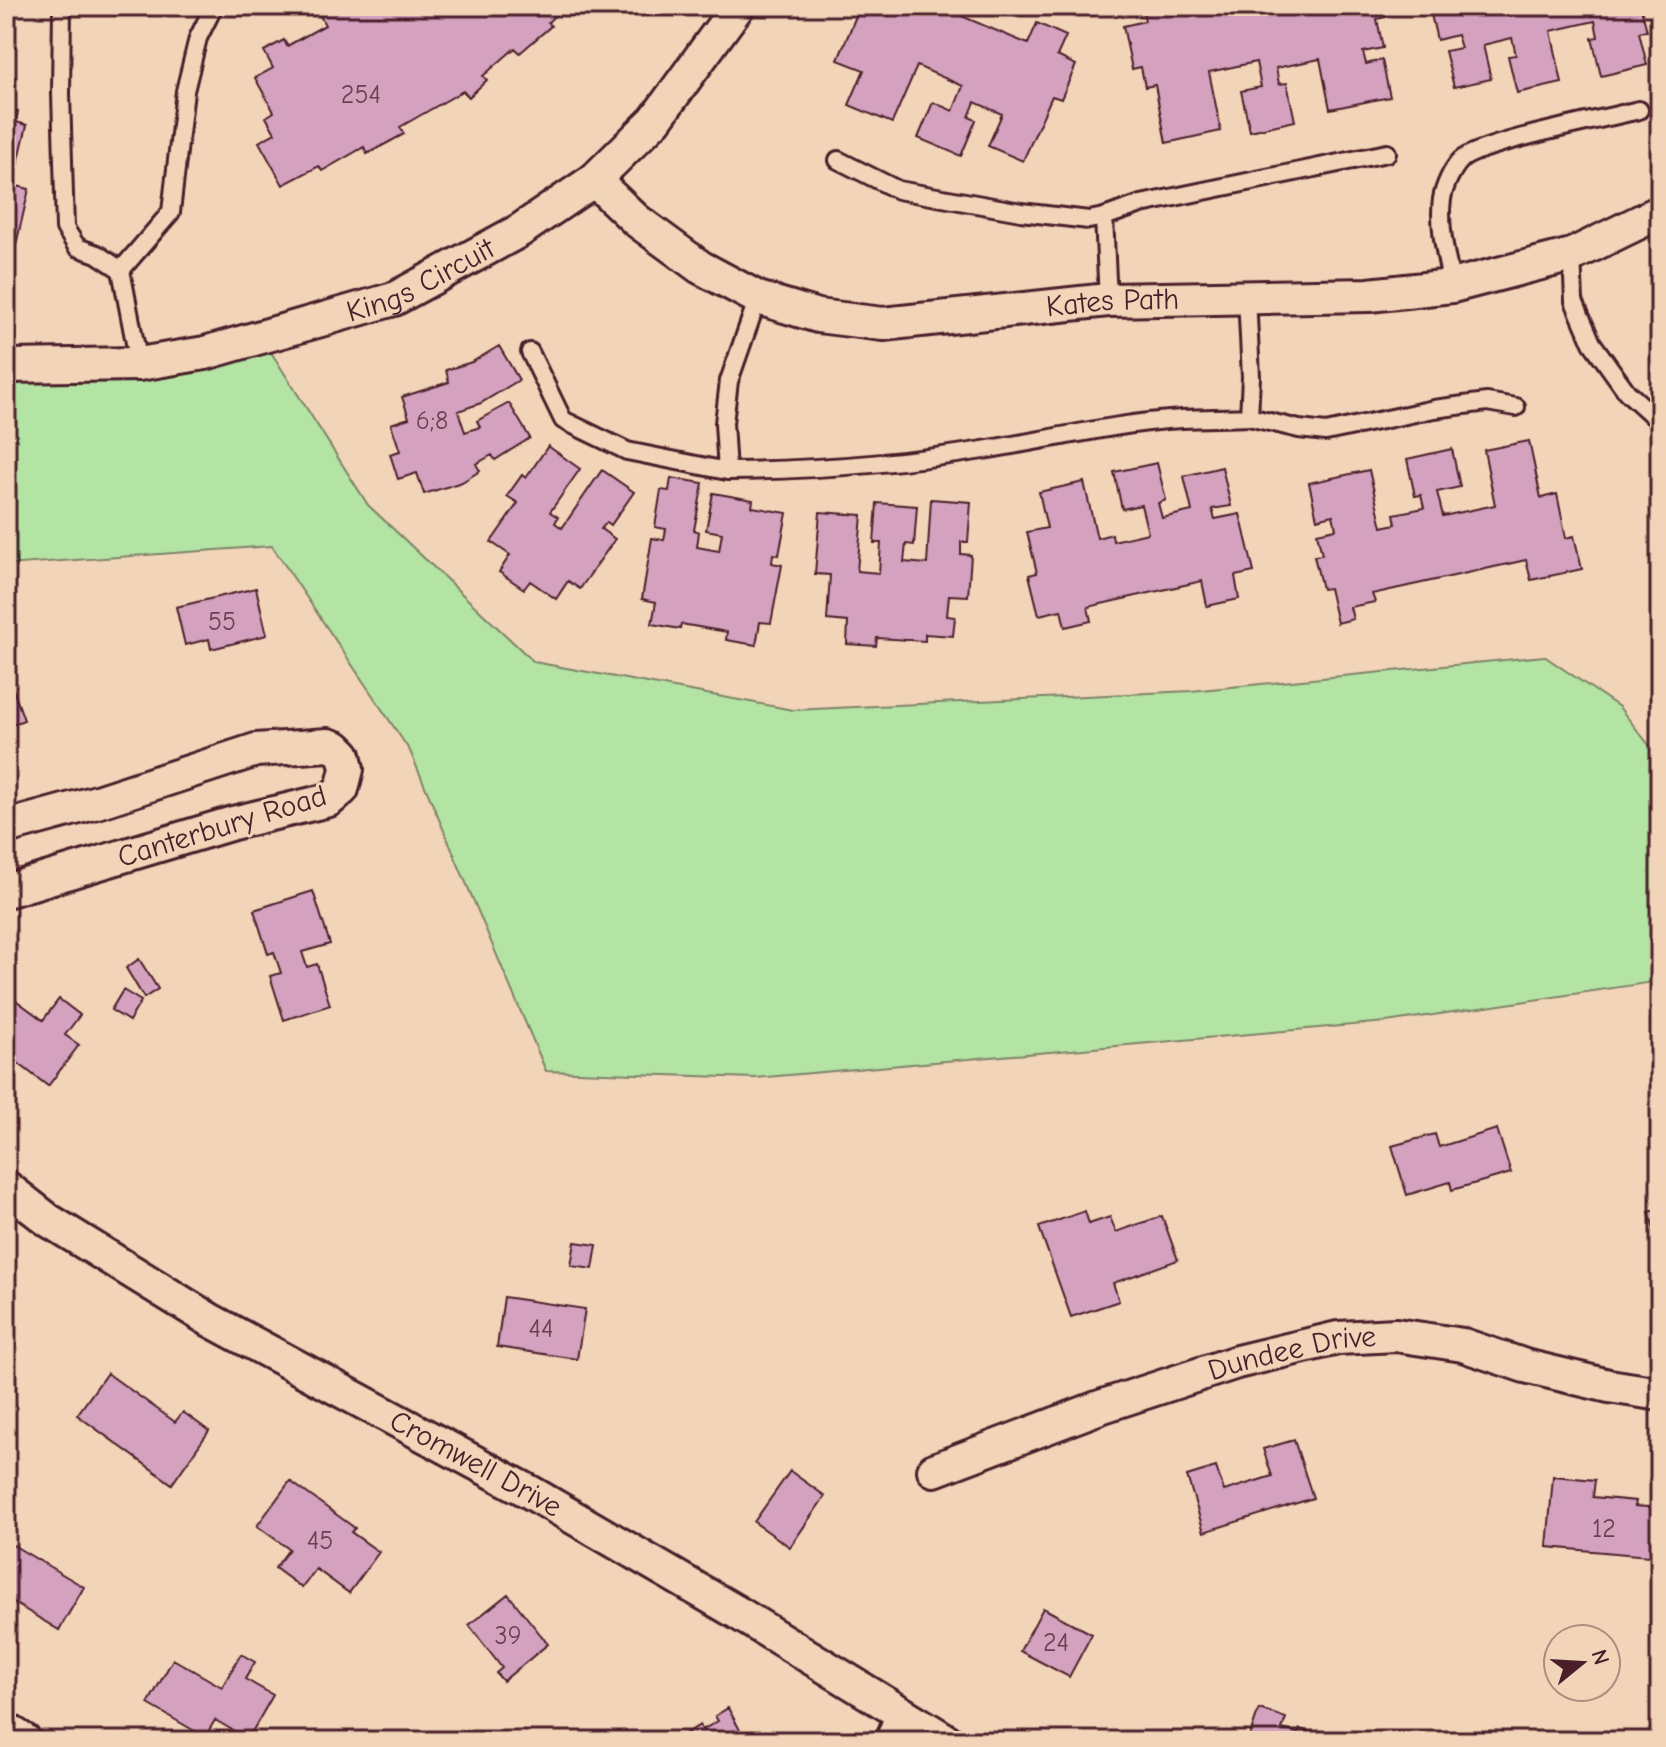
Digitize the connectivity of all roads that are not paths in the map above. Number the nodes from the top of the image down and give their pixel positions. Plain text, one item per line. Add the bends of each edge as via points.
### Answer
1 (62, 6) edge
2 (214, 6) edge
3 (738, 6) edge
4 (1639, 110) dead end
5 (1387, 153) dead end
6 (838, 160) dead end
7 (594, 180) junction
8 (1660, 212) edge
9 (1104, 217) junction
10 (1572, 255) junction
11 (121, 270) junction
12 (1452, 286) junction
13 (1247, 297) junction
14 (758, 298) junction
15 (1108, 300) junction
16 (530, 352) dead end
17 (139, 364) junction
18 (6, 366) edge
19 (1516, 407) dead end
20 (1249, 417) junction
21 (1660, 422) edge
22 (727, 471) junction
23 (6, 827) edge
24 (6, 891) edge
25 (6, 1187) edge
26 (1660, 1394) edge
27 (934, 1470) dead end
28 (897, 1728) edge
29 (6, 1729) edge
30 (25, 1741) edge
31 (947, 1741) edge

1 - 11 lane via 65,228 77,247
2 - 11 lane via 198,38 185,91 171,212
3 - 7 street, Kings Circuit via 655,120
4 - 12 lane via 1490,147 1461,160 1442,200
5 - 9 lane via 1141,204
6 - 9 lane via 898,190 1021,212
7 - 14 street, Kates Path via 636,220 700,267
7 - 17 street, Kings Circuit via 519,231 394,299 205,353
8 - 10 street, Kates Path
9 - 15 lane
10 - 12 street, Kates Path
10 - 21 lane via 1574,301 1592,343 1627,392
11 - 17 lane
12 - 13 street, Kates Path via 1369,295
13 - 15 street, Kates Path
13 - 20 lane
14 - 15 street, Kates Path via 818,316 883,324
14 - 22 lane via 729,381 724,423
16 - 22 lane via 563,420 627,451
17 - 18 street, Kings Circuit
19 - 20 lane via 1487,402 1326,432
20 - 22 lane via 1135,424 983,450 821,468
23 - 24 street, Canterbury Road via 256,750 328,745 344,755 347,769 342,789 329,800
25 - 28 street, Cromwell Drive via 48,1220 210,1320 530,1492 738,1613
26 - 27 street, Dundee Drive via 1525,1366 1463,1345 1396,1335 1338,1338 1210,1371
28 - 31 street, Cromwell Drive
29 - 30 street

